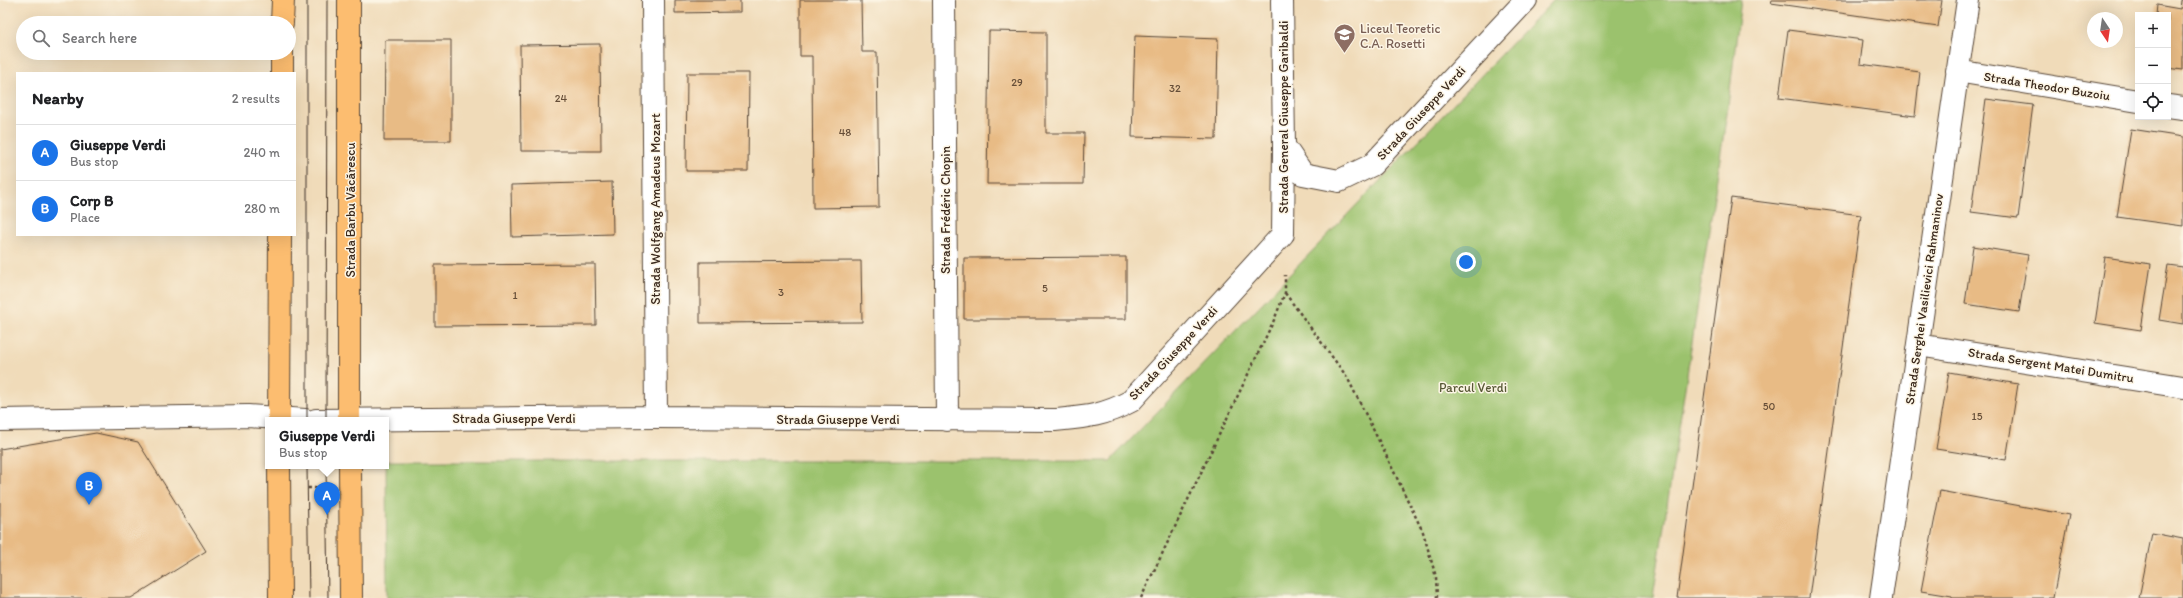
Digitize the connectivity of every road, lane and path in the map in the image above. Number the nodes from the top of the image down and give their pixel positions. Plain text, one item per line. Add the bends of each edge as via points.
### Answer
1 (282, 0) edge
2 (349, 0) edge
3 (653, 0) edge
4 (944, 0) edge
5 (1282, 0) edge
6 (1526, 0) edge
7 (1968, 0) edge
8 (282, 16) edge
9 (282, 60) edge
10 (282, 72) edge
11 (1957, 72) junction
12 (2135, 101) edge
13 (2171, 106) edge
14 (2183, 108) edge
15 (1284, 146) junction
16 (1283, 234) joint
17 (280, 236) edge
18 (1918, 344) junction
19 (2183, 387) edge
20 (279, 417) edge
21 (349, 417) edge
22 (656, 417) junction
23 (265, 418) edge
24 (0, 420) edge
25 (389, 420) edge
26 (947, 420) junction
27 (279, 469) edge
28 (350, 469) edge
29 (279, 488) junction
30 (350, 488) junction
31 (280, 598) edge
32 (351, 598) edge
33 (1141, 598) edge
34 (1437, 598) edge
35 (1881, 598) edge

1 - 8 main road
2 - 21 main road, Strada Barbu Văcărescu
3 - 22 street, Strada Wolfgang Amadeus Mozart
4 - 26 street, Strada Frédéric Chopin
5 - 15 street, Strada General Giuseppe Garibaldi
6 - 15 street, Strada Giuseppe Verdi via 1372,165 1339,181 1303,174
7 - 11 street, Strada Serghei Vasilievici Rahmaninov
9 - 10 main road
11 - 12 street, Strada Theodor Buzoiu
11 - 18 street, Strada Serghei Vasilievici Rahmaninov
13 - 14 street
15 - 16 street, Strada General Giuseppe Garibaldi
16 - 26 street, Strada Giuseppe Verdi via 1130,401 1097,416 1055,420
17 - 20 main road
18 - 19 street, Strada Sergent Matei Dumitru
18 - 35 street, Strada Serghei Vasilievici Rahmaninov
22 - 25 street, Strada Giuseppe Verdi
22 - 26 street, Strada Giuseppe Verdi
23 - 24 street
27 - 29 main road
28 - 30 main road
29 - 30 path
29 - 31 main road
30 - 32 main road
33 - 34 path via 1286,293 1347,378 1383,449 1423,532 1436,577

